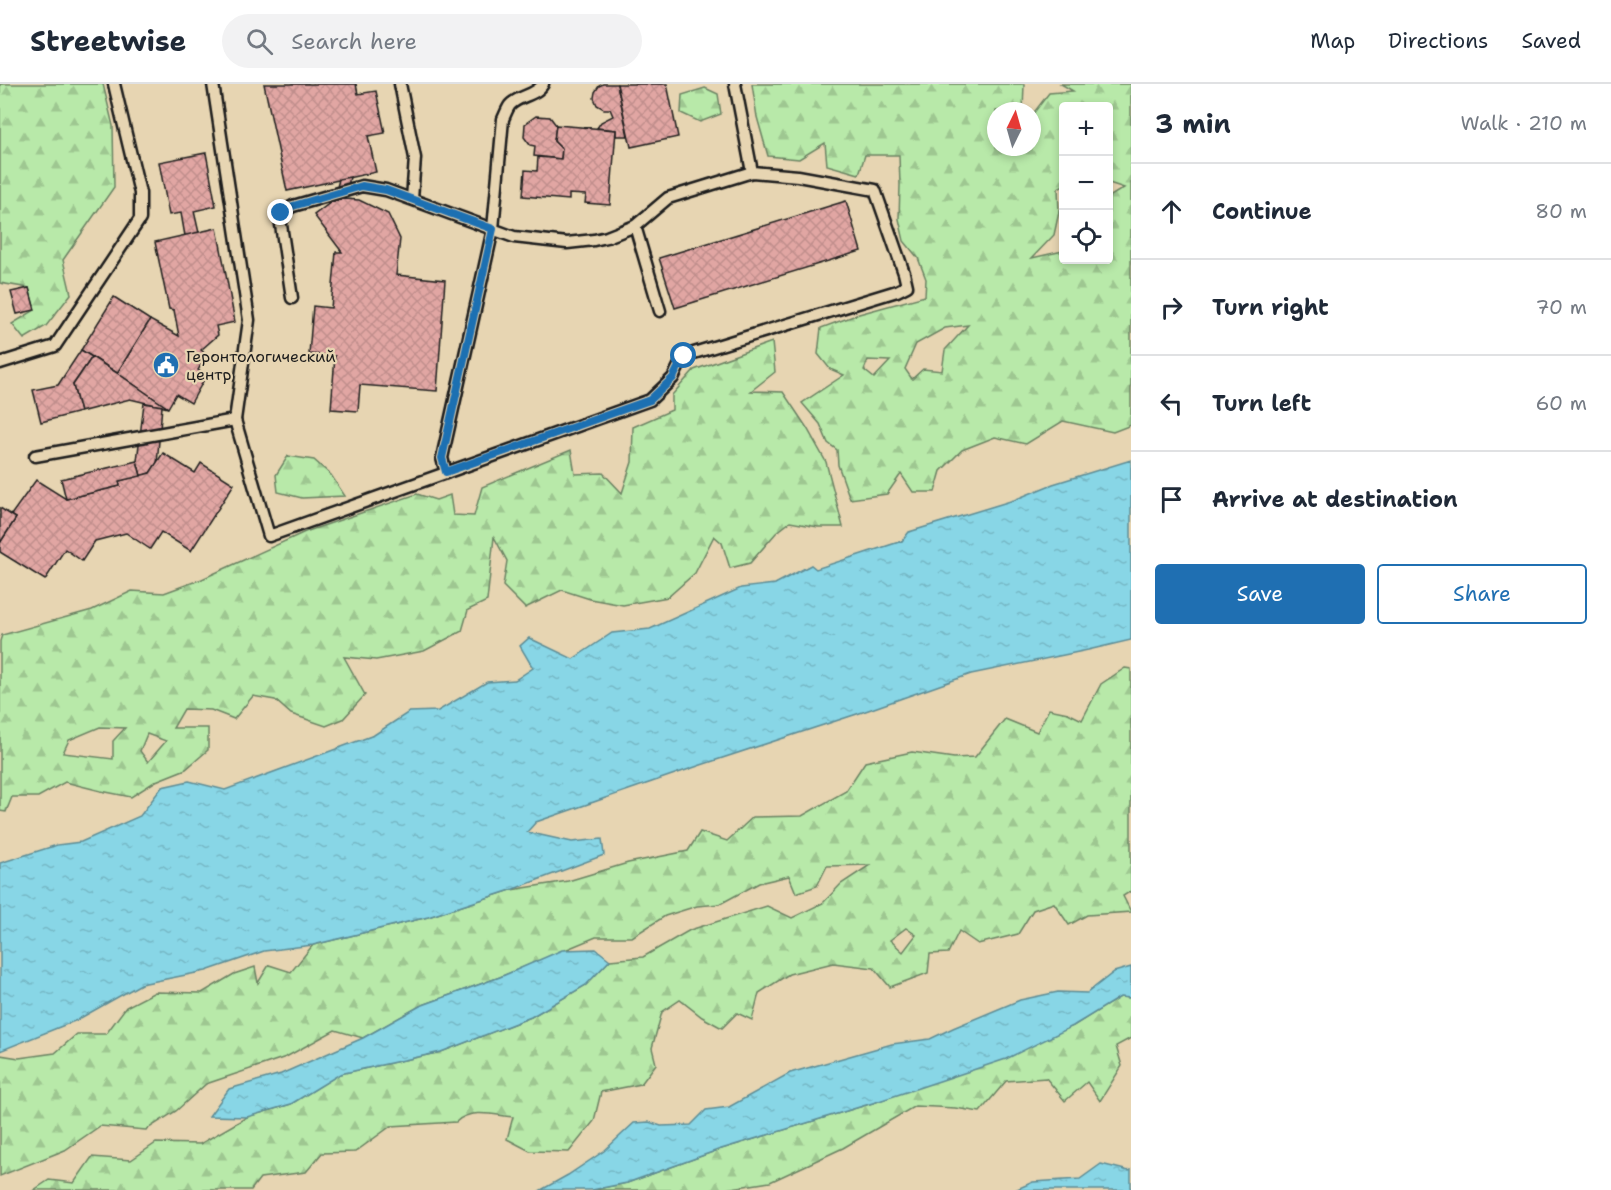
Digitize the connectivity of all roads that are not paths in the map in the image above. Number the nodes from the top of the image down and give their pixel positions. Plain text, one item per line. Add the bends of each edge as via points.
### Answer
1 (114, 84) edge
2 (213, 84) edge
3 (400, 84) edge
4 (543, 84) edge
5 (735, 84) edge
6 (752, 172) junction
7 (412, 199) junction
8 (634, 226) junction
9 (493, 229) junction
10 (292, 298) dead end
11 (660, 311) dead end
12 (0, 363) edge
13 (235, 420) junction
14 (35, 456) dead end
15 (446, 472) junction

1 - 12 lane via 140,193 140,219 55,346
2 - 13 lane via 249,320
3 - 7 lane via 415,158
4 - 9 lane via 538,91 509,106 503,119
5 - 6 lane
6 - 8 lane via 668,198
6 - 15 lane via 875,190 907,286 684,356 673,378 650,400
7 - 9 lane
7 - 10 lane via 362,186 281,213
8 - 9 lane via 607,237 567,243 514,237
8 - 11 lane
9 - 15 lane via 442,458
13 - 14 lane
13 - 15 lane via 269,536

